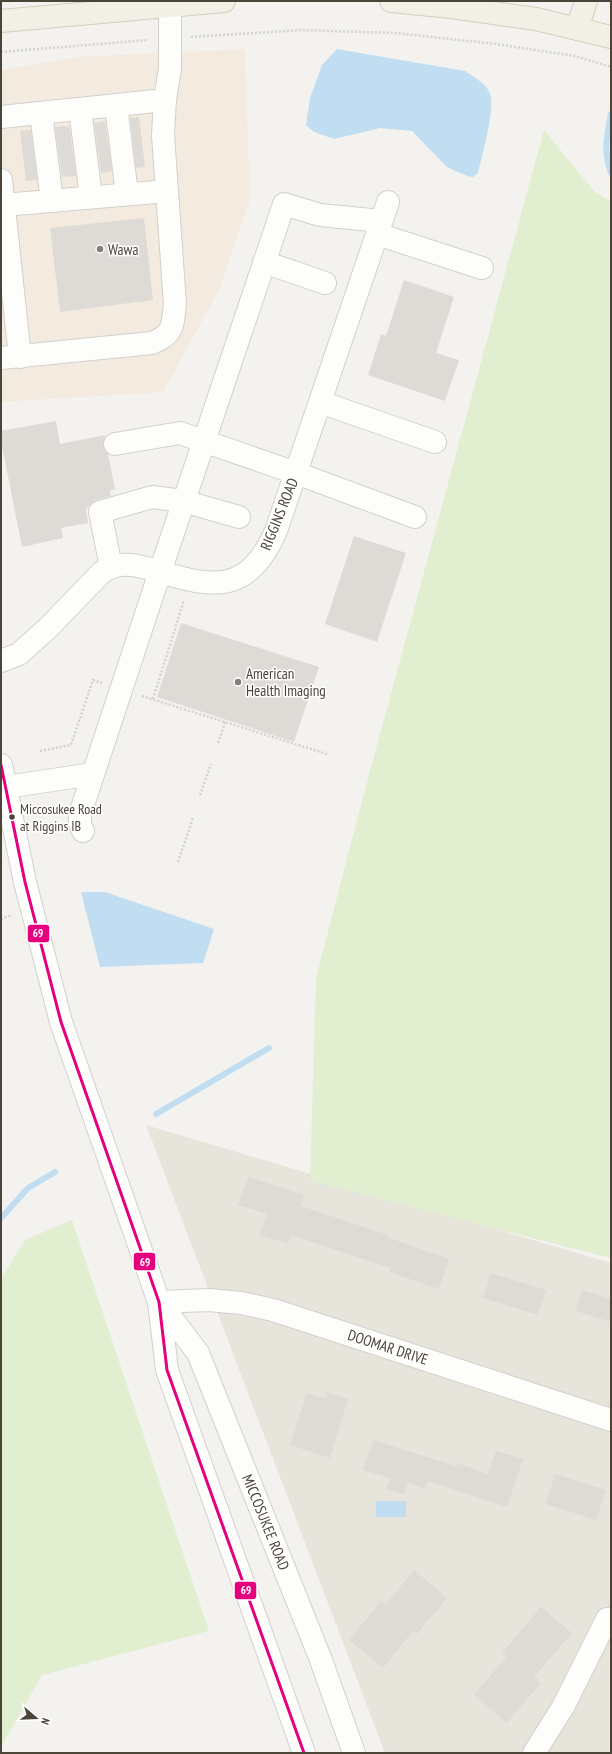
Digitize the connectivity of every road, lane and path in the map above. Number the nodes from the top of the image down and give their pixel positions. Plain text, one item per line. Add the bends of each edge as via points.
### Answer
1 (224, 1) edge
2 (391, 1) edge
3 (586, 1) edge
4 (170, 6) junction
5 (1, 21) edge
6 (577, 29) junction
7 (190, 37) dead end
8 (611, 37) edge
9 (152, 40) dead end
10 (1, 52) edge
11 (611, 67) edge
12 (165, 100) junction
13 (116, 105) junction
14 (80, 109) junction
15 (41, 113) junction
16 (1, 117) edge
17 (1, 180) edge
18 (167, 191) junction
19 (127, 194) junction
20 (91, 198) junction
21 (52, 201) junction
22 (4, 206) junction
23 (382, 219) junction
24 (264, 262) junction
25 (482, 268) dead end
26 (325, 283) dead end
27 (11, 358) edge
28 (320, 402) junction
29 (204, 441) junction
30 (435, 442) dead end
31 (115, 444) dead end
32 (296, 473) junction
33 (183, 501) junction
34 (239, 517) dead end
35 (415, 517) dead end
36 (111, 567) junction
37 (160, 572) junction
38 (185, 598) dead end
39 (1, 661) edge
40 (104, 684) dead end
41 (140, 695) dead end
42 (153, 699) junction
43 (225, 721) junction
44 (218, 743) dead end
45 (40, 751) dead end
46 (327, 754) dead end
47 (211, 764) dead end
48 (1, 765) edge
49 (93, 774) junction
50 (6, 787) junction
51 (200, 795) dead end
52 (193, 818) dead end
53 (83, 831) dead end
54 (178, 862) dead end
55 (159, 1302) junction
56 (611, 1420) edge
57 (607, 1619) dead end
58 (304, 1753) edge
59 (354, 1753) edge
60 (534, 1753) edge

1 - 4 main road
2 - 6 main road via 536,19
3 - 6 main road
4 - 5 main road
4 - 12 street via 170,68
6 - 8 main road
7 - 11 path via 301,30 396,33 575,56
9 - 10 path
12 - 13 street
12 - 18 street via 163,135
13 - 14 street
13 - 19 street
14 - 15 street
14 - 20 street
15 - 16 street
15 - 21 street
17 - 22 street
18 - 19 street
18 - 27 street via 175,304 172,328 165,338 152,343
19 - 20 street
20 - 21 street
21 - 22 street
22 - 27 street
23 - 24 street via 320,215 284,204
23 - 25 street
23 - 28 street, RIGGINS ROAD
24 - 26 street
24 - 29 street
28 - 30 street
28 - 32 street, RIGGINS ROAD
29 - 31 street via 180,433
29 - 32 street
29 - 33 street
32 - 35 street
32 - 37 street, RIGGINS ROAD via 268,548 258,563 243,575 226,582 210,584
33 - 34 street
33 - 36 street via 152,497 100,512
33 - 37 street
36 - 37 street, RIGGINS ROAD via 135,565
36 - 39 street via 102,572 19,654
37 - 49 street
38 - 42 path
40 - 45 path via 93,680 71,745
41 - 42 path
42 - 43 path
43 - 44 path
43 - 46 path
47 - 51 path
48 - 50 street, MICCOSUKEE ROAD
49 - 50 street
49 - 53 street via 80,814
50 - 55 street, MICCOSUKEE ROAD via 25,882 61,1022
52 - 54 path
55 - 56 street, DOOMAR DRIVE via 209,1300 273,1310
55 - 58 street, MICCOSUKEE ROAD via 167,1370
55 - 59 street, MICCOSUKEE ROAD via 198,1354 321,1660
57 - 60 street via 563,1707

